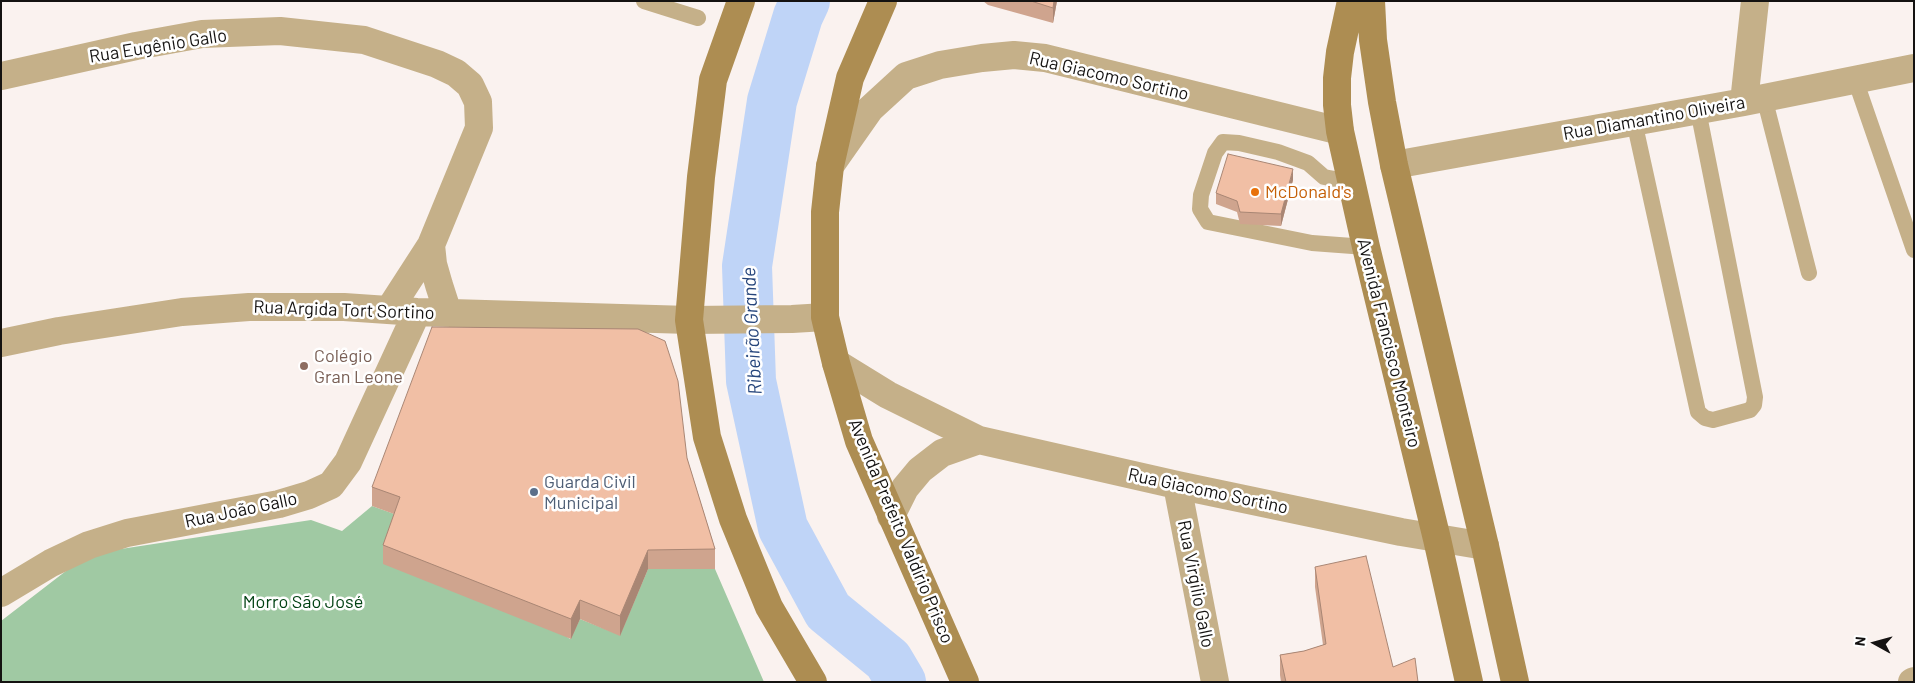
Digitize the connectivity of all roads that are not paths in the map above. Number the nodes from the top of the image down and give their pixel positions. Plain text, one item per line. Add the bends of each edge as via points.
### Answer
1 (644, 1) edge
2 (741, 1) edge
3 (883, 1) edge
4 (1351, 1) edge
5 (1371, 1) edge
6 (1754, 1) edge
7 (698, 18) dead end
8 (1914, 68) edge
9 (1, 76) edge
10 (1855, 80) junction
11 (1754, 99) junction
12 (1698, 110) junction
13 (1634, 122) junction
14 (1340, 130) junction
15 (1394, 165) junction
16 (830, 166) junction
17 (1351, 182) junction
18 (431, 245) junction
19 (1366, 247) junction
20 (1914, 250) edge
21 (1809, 272) dead end
22 (389, 310) junction
23 (417, 312) junction
24 (448, 313) junction
25 (826, 317) junction
26 (689, 320) junction
27 (1, 343) edge
28 (836, 363) junction
29 (979, 440) junction
30 (1177, 485) junction
31 (891, 516) junction
32 (1437, 539) junction
33 (1485, 546) junction
34 (1, 594) edge
35 (813, 682) edge
36 (965, 682) edge
37 (1215, 682) edge
38 (1469, 682) edge
39 (1515, 682) edge

1 - 7 lane
2 - 26 main road via 713,80
3 - 16 main road, Avenida Prefeito Valdírio Prisco via 850,78
4 - 14 main road, Avenida Francisco Monteiro via 1337,78
5 - 15 main road via 1380,84
6 - 11 street
8 - 10 street, Rua Diamantino Oliveira
9 - 18 street, Rua Eugênio Gallo via 202,34 280,31 364,40 437,64 456,73 470,85 478,102 479,128
10 - 11 street, Rua Diamantino Oliveira
10 - 20 lane
11 - 12 street, Rua Diamantino Oliveira
11 - 21 lane
12 - 13 street, Rua Diamantino Oliveira
12 - 13 lane via 1755,397 1750,410 1713,420 1698,412
13 - 15 street, Rua Diamantino Oliveira
14 - 16 street, Rua Giacomo Sortino via 1045,58 1014,55 940,65 906,76 870,109
14 - 17 main road, Avenida Francisco Monteiro
15 - 33 main road
16 - 25 main road, Avenida Prefeito Valdírio Prisco via 825,212
17 - 19 main road, Avenida Francisco Monteiro
17 - 19 lane via 1324,177 1308,163 1278,152 1223,142 1215,153 1201,195 1200,209 1208,222 1312,243
18 - 22 street
18 - 24 street via 438,286
19 - 32 main road, Avenida Francisco Monteiro
22 - 23 street, Rua Argida Tort Sortino
22 - 27 street, Rua Argida Tort Sortino via 249,307 182,312
23 - 24 street, Rua Argida Tort Sortino
23 - 34 street, Rua João Gallo via 348,462 331,484 309,496 279,504 127,533 89,545 51,563
24 - 26 street, Rua Argida Tort Sortino
25 - 26 street, Rua Argida Tort Sortino
25 - 28 main road, Avenida Prefeito Valdírio Prisco
26 - 35 main road via 706,437 733,519 769,607
28 - 29 street, Rua Giacomo Sortino via 888,395
28 - 31 main road, Avenida Prefeito Valdírio Prisco via 859,441
29 - 30 street, Rua Giacomo Sortino
29 - 31 street via 942,453 920,470 905,488
30 - 32 street, Rua Giacomo Sortino
30 - 37 street, Rua Virgilio Gallo
31 - 36 main road, Avenida Prefeito Valdírio Prisco
32 - 33 street, Rua Giacomo Sortino
32 - 38 main road, Avenida Francisco Monteiro
33 - 39 main road

